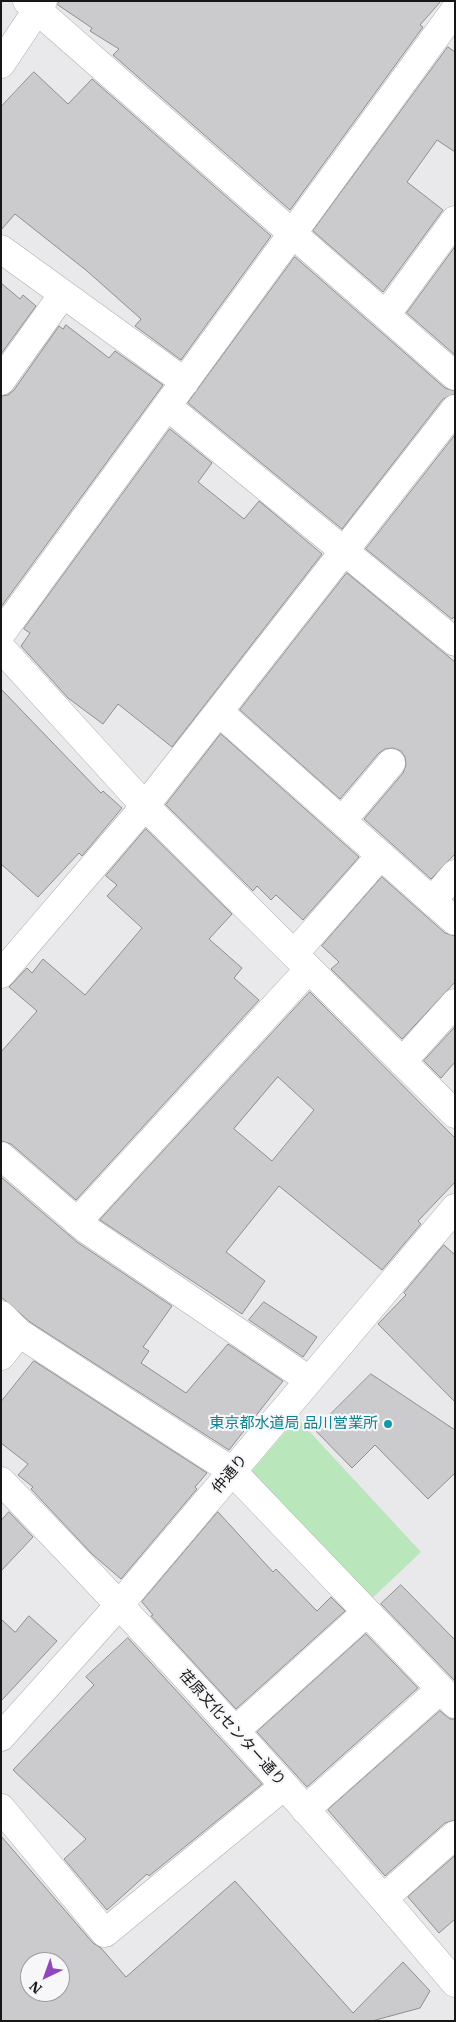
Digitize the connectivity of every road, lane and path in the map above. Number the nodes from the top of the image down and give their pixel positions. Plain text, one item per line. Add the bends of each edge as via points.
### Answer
1 (36, 4) edge
2 (455, 10) edge
3 (446, 39) edge
4 (1, 64) edge
5 (455, 220) edge
6 (293, 234) junction
7 (1, 249) edge
8 (63, 294) junction
9 (386, 315) junction
10 (455, 376) edge
11 (1, 381) edge
12 (185, 382) junction
13 (167, 406) junction
14 (455, 409) edge
15 (344, 551) junction
16 (455, 642) edge
17 (2, 646) edge
18 (219, 712) junction
19 (391, 764) dead end
20 (144, 806) junction
21 (342, 821) junction
22 (381, 855) junction
23 (455, 874) edge
24 (432, 901) junction
25 (455, 921) edge
26 (302, 961) junction
27 (1, 974) edge
28 (455, 1003) edge
29 (402, 1062) junction
30 (455, 1114) edge
31 (1, 1156) edge
32 (455, 1208) edge
33 (77, 1222) junction
34 (10, 1324) edge
35 (1, 1356) edge
36 (309, 1380) junction
37 (232, 1471) junction
38 (1, 1481) edge
39 (120, 1604) junction
40 (367, 1612) junction
41 (448, 1697) edge
42 (235, 1731) junction
43 (1, 1736) edge
44 (284, 1786) junction
45 (1, 1808) edge
46 (305, 1810) junction
47 (455, 1835) edge
48 (384, 1898) junction
49 (455, 1983) edge

1 - 4 street
1 - 6 street
2 - 3 street
3 - 6 street
5 - 9 street
6 - 9 street
6 - 12 street
7 - 8 street
8 - 11 street
8 - 12 street
9 - 10 street
12 - 13 street
13 - 15 street
13 - 17 street
14 - 15 street
15 - 16 street
15 - 18 street
17 - 20 street
18 - 20 street
18 - 21 street
19 - 21 street
20 - 26 street
20 - 27 street
21 - 22 street
22 - 24 street
22 - 26 street
23 - 24 street
24 - 25 street
26 - 29 street
26 - 33 street
28 - 29 street
29 - 30 street
31 - 33 street
32 - 36 street, 仲通り
33 - 36 street
34 - 35 street
34 - 37 street
36 - 37 street, 仲通り
37 - 39 street, 仲通り
37 - 40 street
38 - 39 street, 荏原文化センター通り
39 - 42 street, 荏原文化センター通り
39 - 43 street, 仲通り
40 - 41 street
40 - 42 street
41 - 46 street
42 - 44 street, 荏原文化センター通り
44 - 45 street via 105,1933
44 - 46 street, 荏原文化センター通り
46 - 48 street, 荏原文化センター通り
47 - 48 street
48 - 49 street, 荏原文化センター通り

